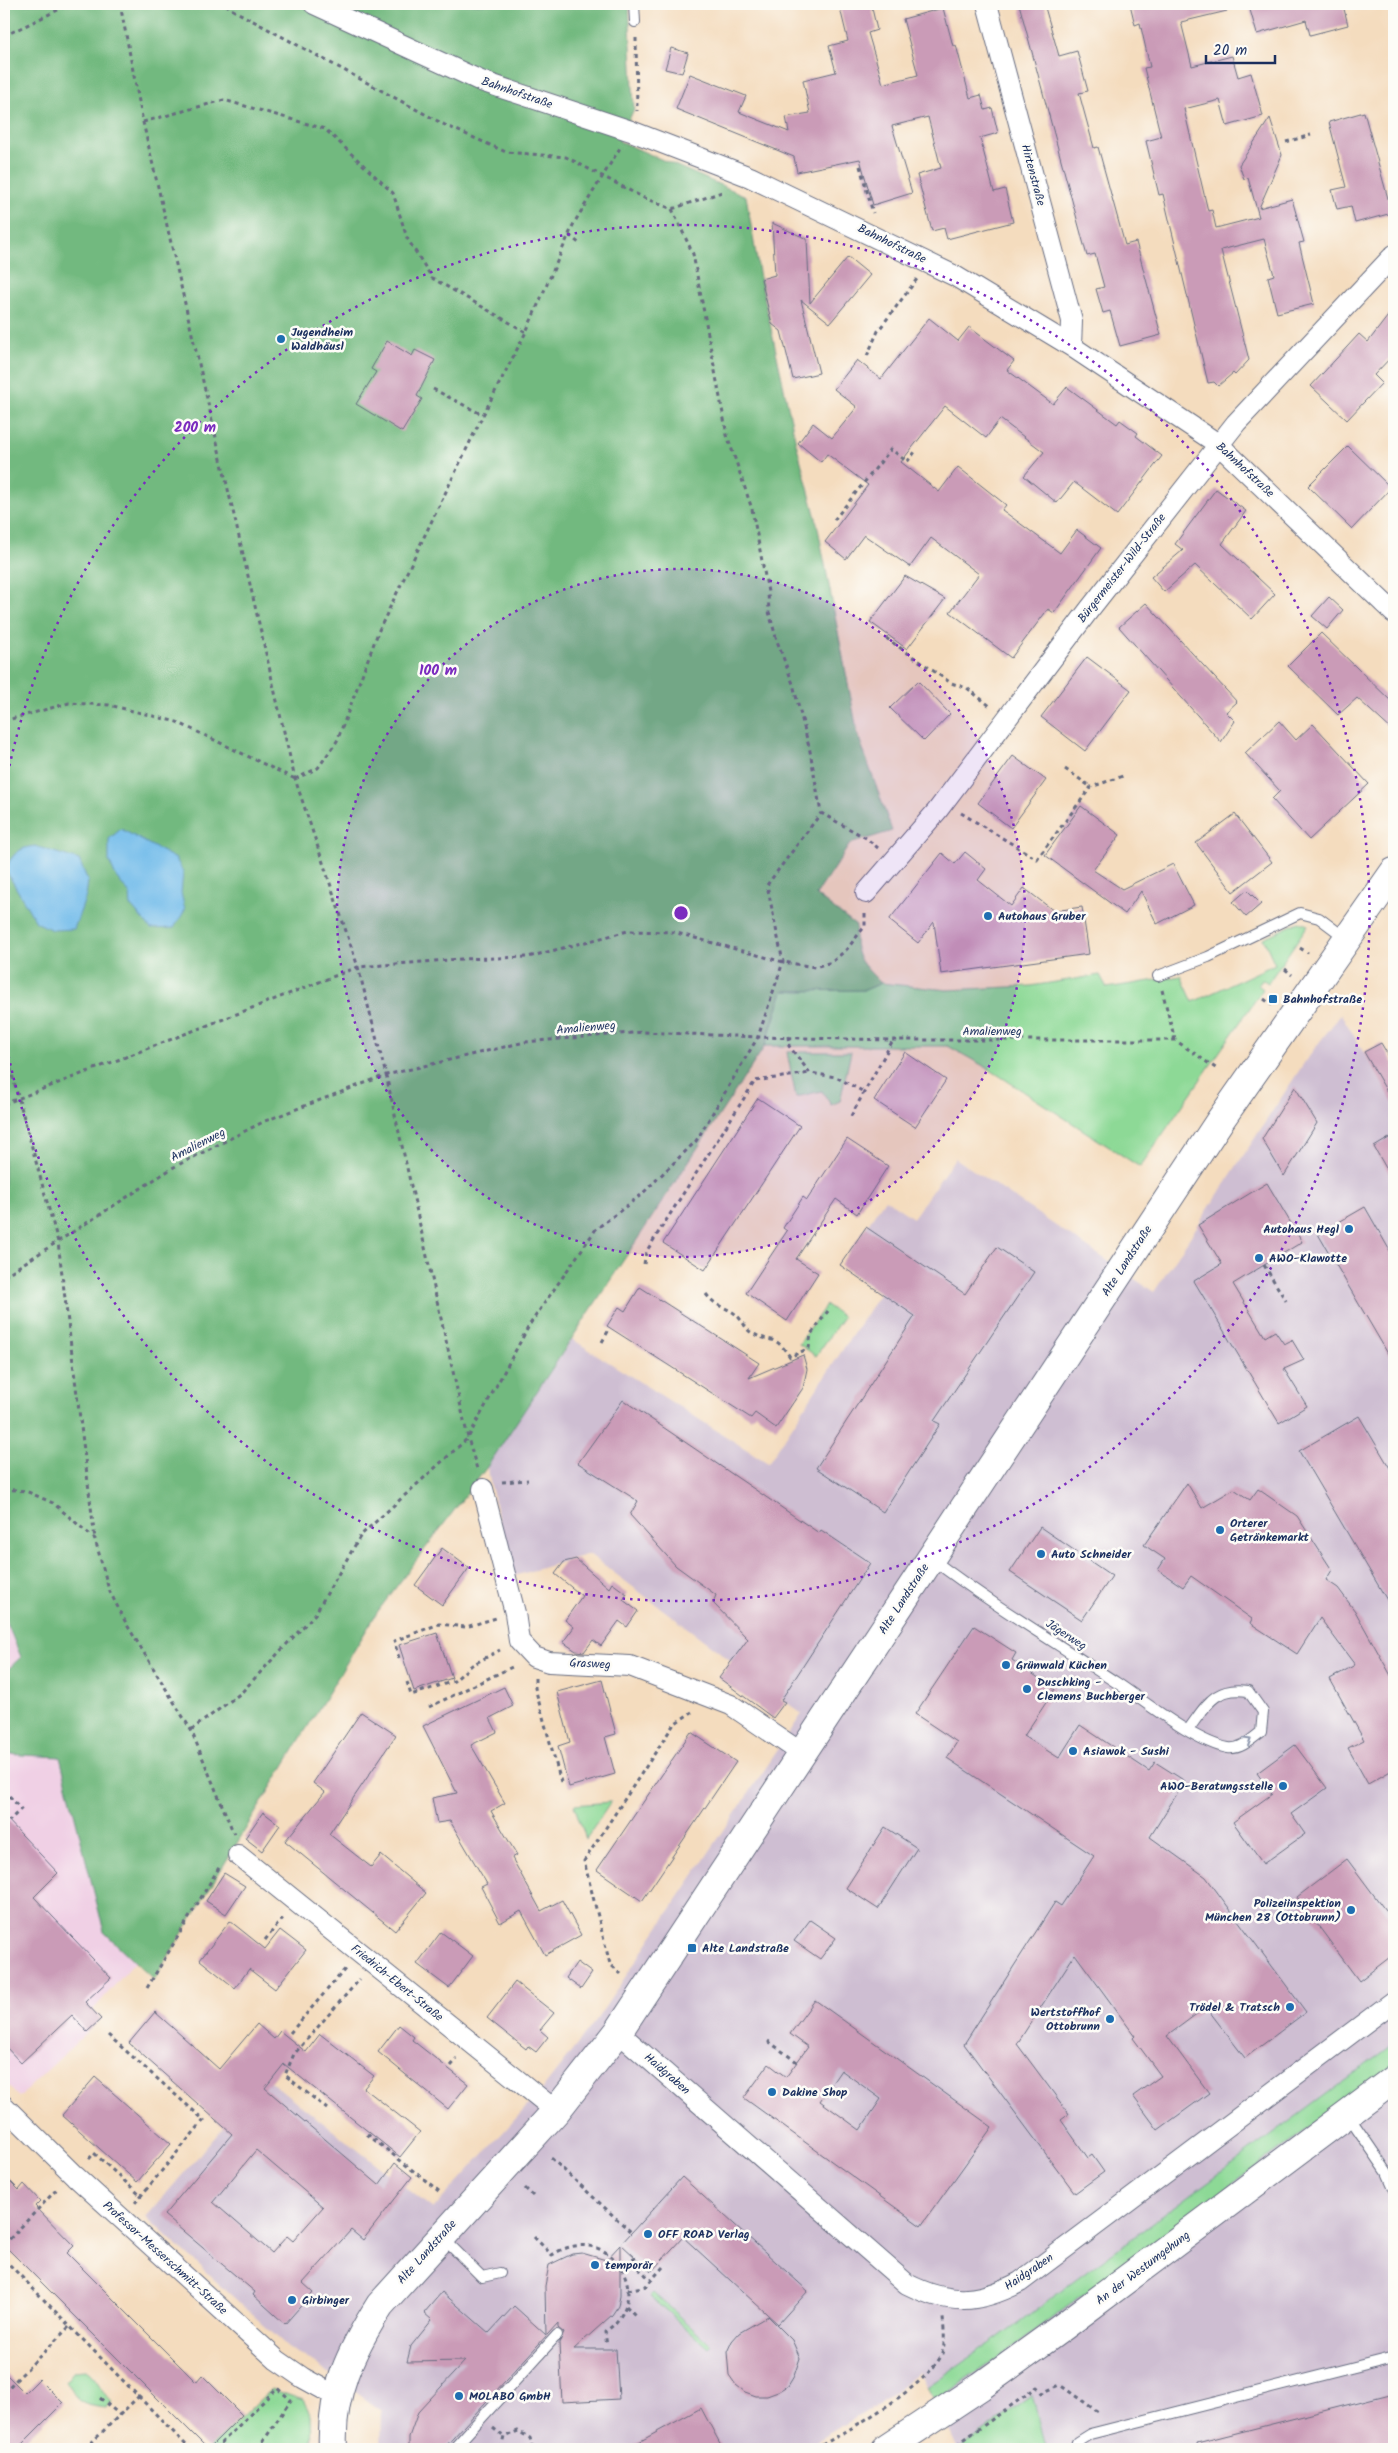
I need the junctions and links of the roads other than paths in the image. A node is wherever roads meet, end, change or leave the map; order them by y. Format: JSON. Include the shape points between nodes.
{"nodes":[{"id":1,"x":314,"y":4,"type":"edge"},
{"id":2,"x":634,"y":4,"type":"edge"},
{"id":3,"x":987,"y":4,"type":"edge"},
{"id":4,"x":635,"y":22,"type":"road end"},
{"id":5,"x":1394,"y":255,"type":"edge"},
{"id":6,"x":1071,"y":346,"type":"junction"},
{"id":7,"x":1218,"y":444,"type":"junction"},
{"id":8,"x":1394,"y":613,"type":"edge"},
{"id":9,"x":1394,"y":872,"type":"edge"},
{"id":10,"x":866,"y":893,"type":"road end"},
{"id":11,"x":1347,"y":940,"type":"junction"},
{"id":12,"x":1158,"y":976,"type":"road end"},
{"id":13,"x":491,"y":1485,"type":"road end"},
{"id":14,"x":931,"y":1558,"type":"junction"},
{"id":15,"x":1188,"y":1730,"type":"junction"},
{"id":16,"x":803,"y":1754,"type":"junction"},
{"id":17,"x":235,"y":1860,"type":"road end"},
{"id":18,"x":1394,"y":2001,"type":"edge"},
{"id":19,"x":618,"y":2032,"type":"junction"},
{"id":20,"x":1394,"y":2079,"type":"edge"},
{"id":21,"x":4,"y":2106,"type":"edge"},
{"id":22,"x":556,"y":2111,"type":"junction"},
{"id":23,"x":1347,"y":2114,"type":"junction"},
{"id":24,"x":1391,"y":2170,"type":"edge"},
{"id":25,"x":1394,"y":2188,"type":"edge"},
{"id":26,"x":441,"y":2236,"type":"junction"},
{"id":27,"x":500,"y":2273,"type":"dead end"},
{"id":28,"x":557,"y":2335,"type":"dead end"},
{"id":29,"x":1394,"y":2357,"type":"edge"},
{"id":30,"x":336,"y":2396,"type":"junction"},
{"id":31,"x":456,"y":2446,"type":"dead end"},
{"id":32,"x":333,"y":2449,"type":"edge"},
{"id":33,"x":886,"y":2449,"type":"edge"},
{"id":34,"x":1075,"y":2449,"type":"edge"}],
"edges":[{"from":1,"to":6,"type":"street","name":"Bahnhofstraße","via":[[481,81],[631,131],[750,177],[956,276]]},
{"from":2,"to":4,"type":"lane"},
{"from":3,"to":6,"type":"street","name":"Hirtenstraße","via":[[1072,321]]},
{"from":5,"to":7,"type":"street","name":"Bürgermeister-Wild-Straße"},
{"from":6,"to":7,"type":"street","name":"Bahnhofstraße"},
{"from":7,"to":8,"type":"street","name":"Bahnhofstraße"},
{"from":7,"to":10,"type":"street","name":"Bürgermeister-Wild-Straße","via":[[944,802]]},
{"from":9,"to":11,"type":"main road","name":"Alte Landstraße"},
{"from":11,"to":12,"type":"lane","via":[[1319,918],[1300,913],[1208,957]]},
{"from":11,"to":14,"type":"main road","name":"Alte Landstraße","via":[[1244,1085]]},
{"from":13,"to":16,"type":"street","name":"Grasweg","via":[[519,1641],[534,1657],[548,1662],[630,1666],[731,1706]]},
{"from":14,"to":15,"type":"lane","name":"Jägerweg"},
{"from":14,"to":16,"type":"main road","name":"Alte Landstraße"},
{"from":15,"to":15,"type":"lane","name":"Jägerweg","one_way":true,"via":[[1211,1744],[1231,1748],[1245,1744],[1262,1732],[1263,1712],[1248,1692],[1233,1689],[1211,1699]]},
{"from":16,"to":19,"type":"main road","name":"Alte Landstraße"},
{"from":17,"to":22,"type":"street","name":"Friedrich-Ebert-Straße","via":[[296,1902]]},
{"from":18,"to":19,"type":"street","name":"Haidgraben","via":[[1020,2282],[988,2296],[967,2300],[942,2298],[907,2284]]},
{"from":19,"to":22,"type":"main road","name":"Alte Landstraße"},
{"from":20,"to":23,"type":"main road","name":"An der Westumgehung"},
{"from":21,"to":30,"type":"street","name":"Professor-Messerschmitt-Straße","via":[[75,2176],[277,2360]]},
{"from":22,"to":26,"type":"main road","name":"Alte Landstraße"},
{"from":23,"to":24,"type":"lane"},
{"from":23,"to":33,"type":"main road","name":"An der Westumgehung","via":[[1064,2326]]},
{"from":24,"to":25,"type":"lane"},
{"from":26,"to":27,"type":"lane","via":[[482,2277]]},
{"from":26,"to":30,"type":"main road","name":"Alte Landstraße","via":[[380,2305],[357,2341]]},
{"from":28,"to":31,"type":"lane"},
{"from":29,"to":34,"type":"lane","via":[[1090,2434],[1077,2442]]},
{"from":30,"to":32,"type":"main road","name":"Alte Landstraße"}]}
